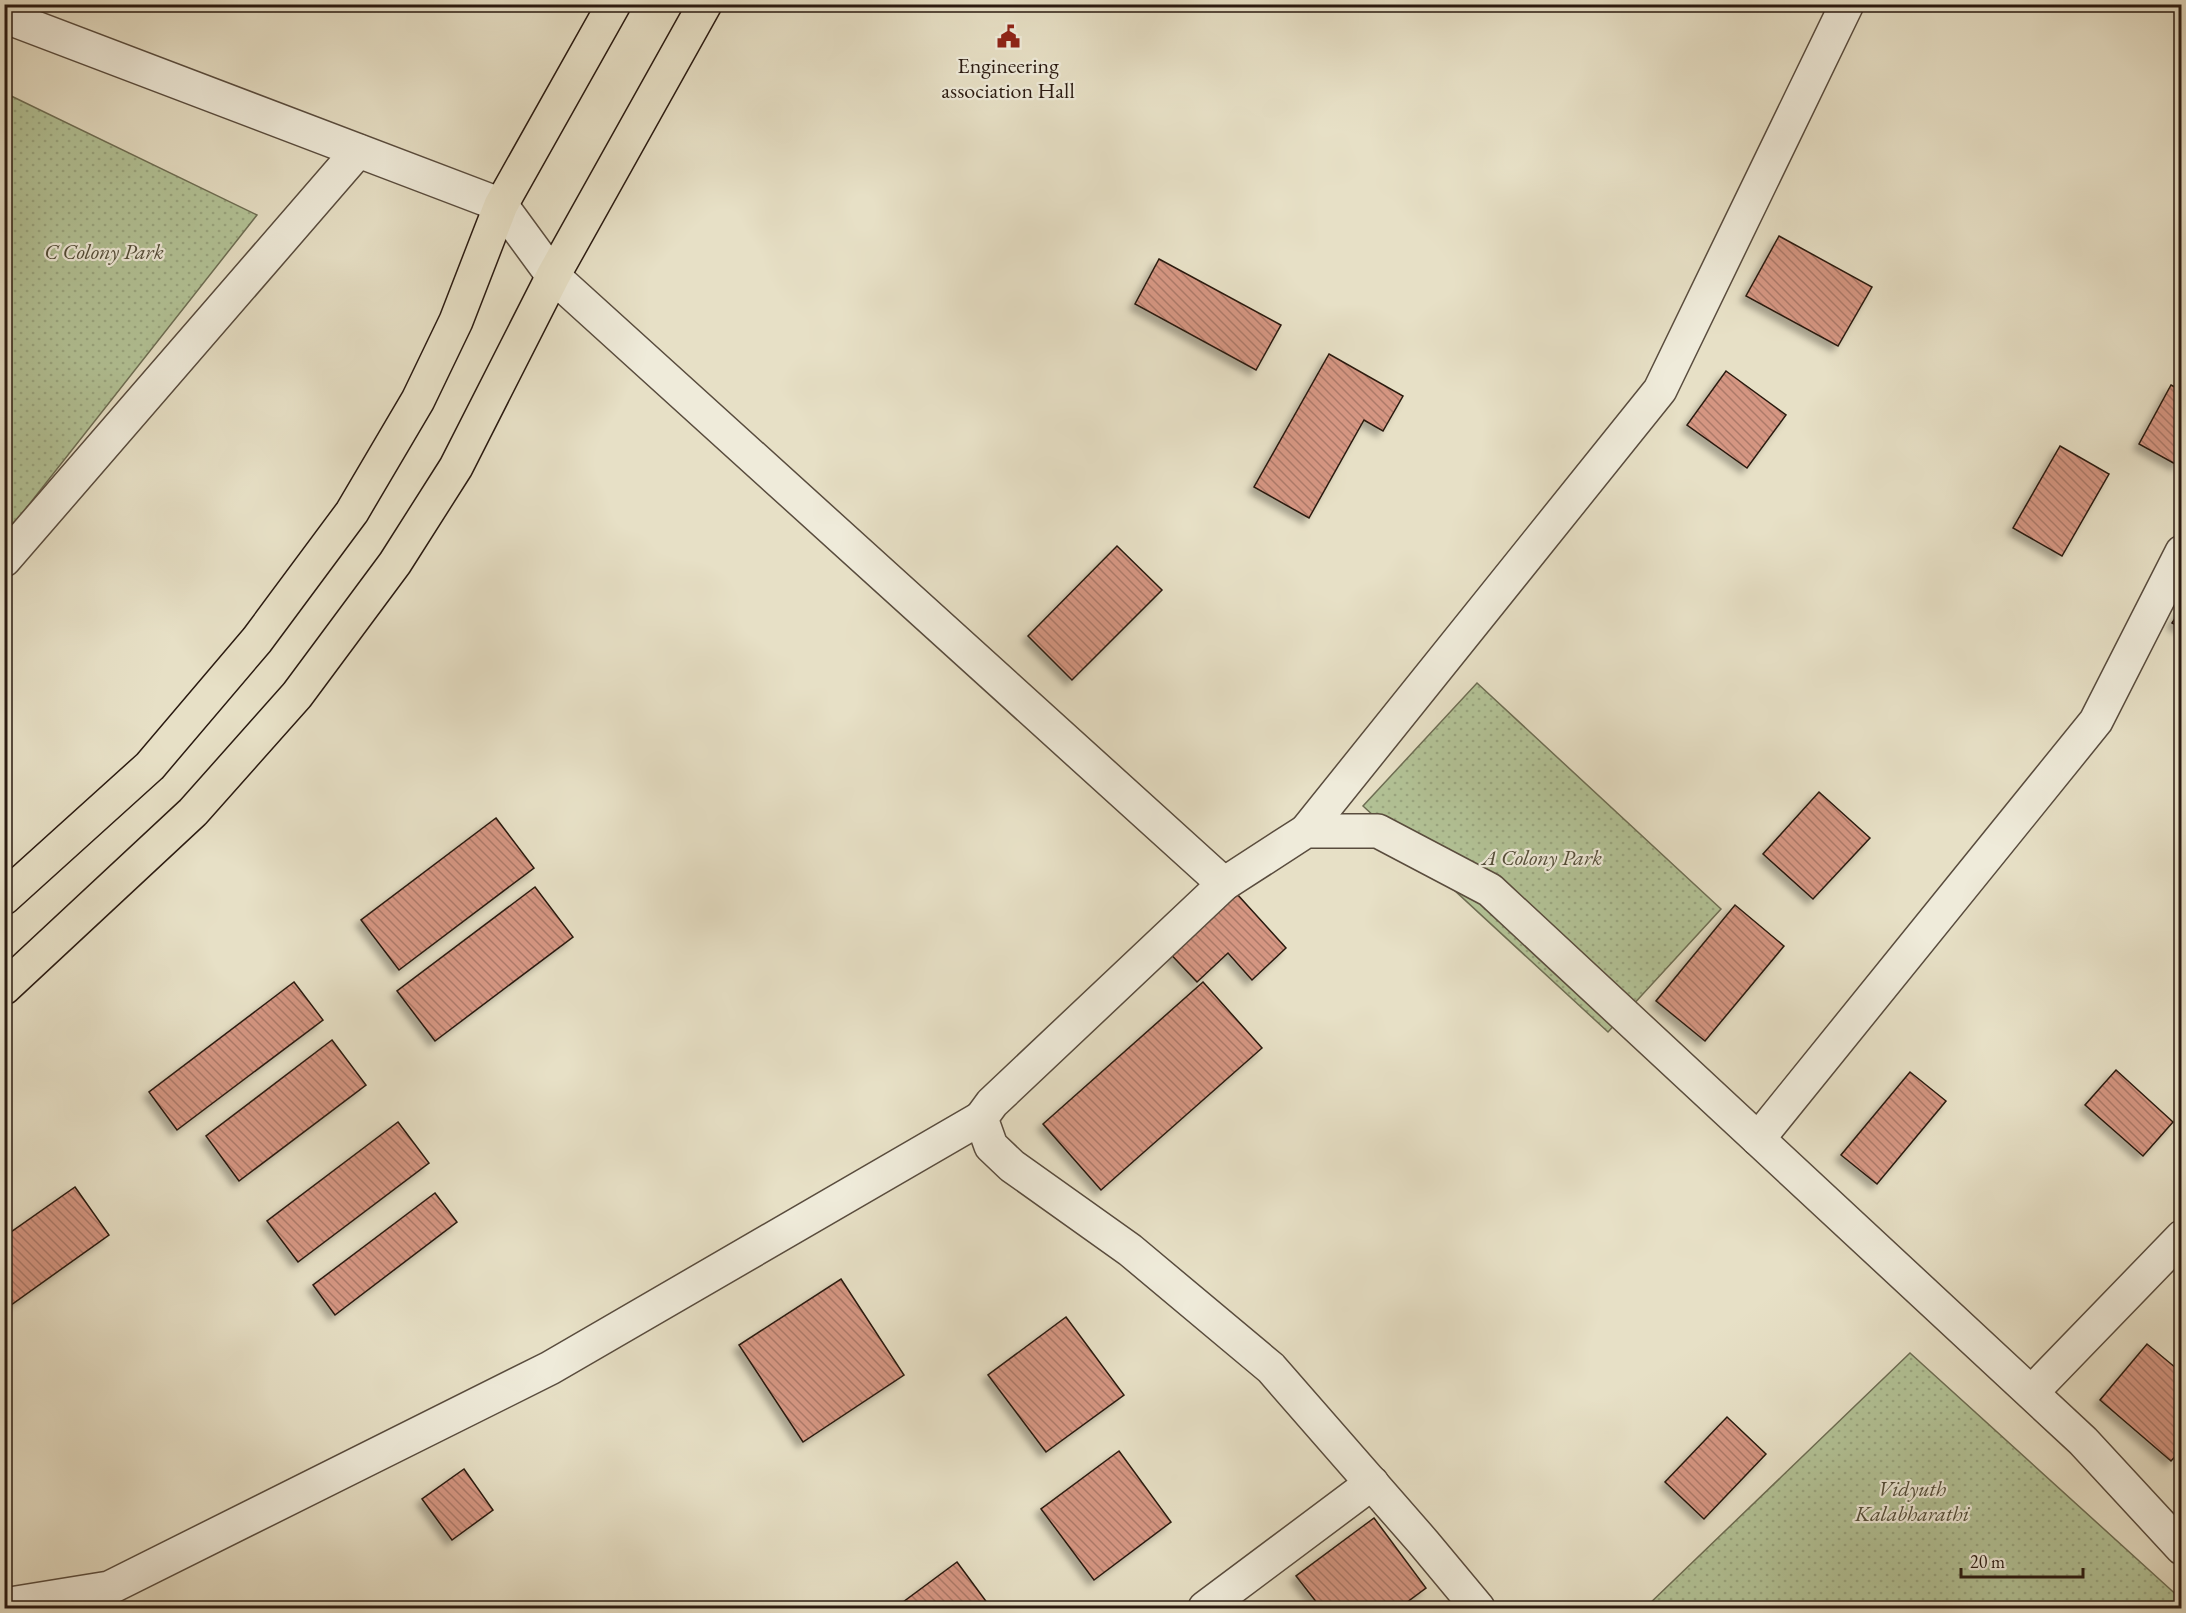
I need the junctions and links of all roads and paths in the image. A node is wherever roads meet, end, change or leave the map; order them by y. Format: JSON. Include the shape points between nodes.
{"nodes":[{"id":1,"x":614,"y":4,"type":"edge"},
{"id":2,"x":705,"y":4,"type":"edge"},
{"id":3,"x":1847,"y":4,"type":"edge"},
{"id":4,"x":4,"y":16,"type":"edge"},
{"id":5,"x":358,"y":151,"type":"junction"},
{"id":6,"x":501,"y":206,"type":"junction"},
{"id":7,"x":553,"y":276,"type":"junction"},
{"id":8,"x":2181,"y":552,"type":"edge"},
{"id":9,"x":4,"y":560,"type":"edge"},
{"id":10,"x":1306,"y":831,"type":"junction"},
{"id":11,"x":1224,"y":884,"type":"junction"},
{"id":12,"x":4,"y":898,"type":"edge"},
{"id":13,"x":4,"y":988,"type":"edge"},
{"id":14,"x":981,"y":1118,"type":"junction"},
{"id":15,"x":1758,"y":1139,"type":"junction"},
{"id":16,"x":2181,"y":1237,"type":"edge"},
{"id":17,"x":2032,"y":1392,"type":"junction"},
{"id":18,"x":1372,"y":1483,"type":"junction"},
{"id":19,"x":2181,"y":1548,"type":"edge"},
{"id":20,"x":112,"y":1598,"type":"edge"},
{"id":21,"x":4,"y":1605,"type":"edge"},
{"id":22,"x":1205,"y":1608,"type":"edge"},
{"id":23,"x":1478,"y":1608,"type":"edge"}],
"edges":[{"from":1,"to":6,"type":"highway"},
{"from":2,"to":7,"type":"highway"},
{"from":3,"to":10,"type":"street","via":[[1660,390]]},
{"from":4,"to":5,"type":"street"},
{"from":5,"to":6,"type":"street"},
{"from":5,"to":9,"type":"street"},
{"from":6,"to":7,"type":"street"},
{"from":6,"to":12,"type":"highway","via":[[456,321],[418,400],[352,512],[257,640],[150,766]]},
{"from":7,"to":11,"type":"street"},
{"from":7,"to":13,"type":"highway","via":[[456,467],[395,563],[297,695],[193,812]]},
{"from":8,"to":15,"type":"street","via":[[2096,721]]},
{"from":10,"to":11,"type":"street"},
{"from":10,"to":15,"type":"street","via":[[1378,831],[1490,890]]},
{"from":11,"to":14,"type":"street","via":[[992,1103]]},
{"from":14,"to":18,"type":"street","via":[[991,1146],[1012,1166],[1130,1250],[1271,1368]]},
{"from":14,"to":20,"type":"street","via":[[550,1368]]},
{"from":15,"to":17,"type":"street"},
{"from":16,"to":17,"type":"street"},
{"from":17,"to":19,"type":"street","via":[[2083,1441]]},
{"from":18,"to":22,"type":"street"},
{"from":18,"to":23,"type":"street"},
{"from":20,"to":21,"type":"street"}]}
